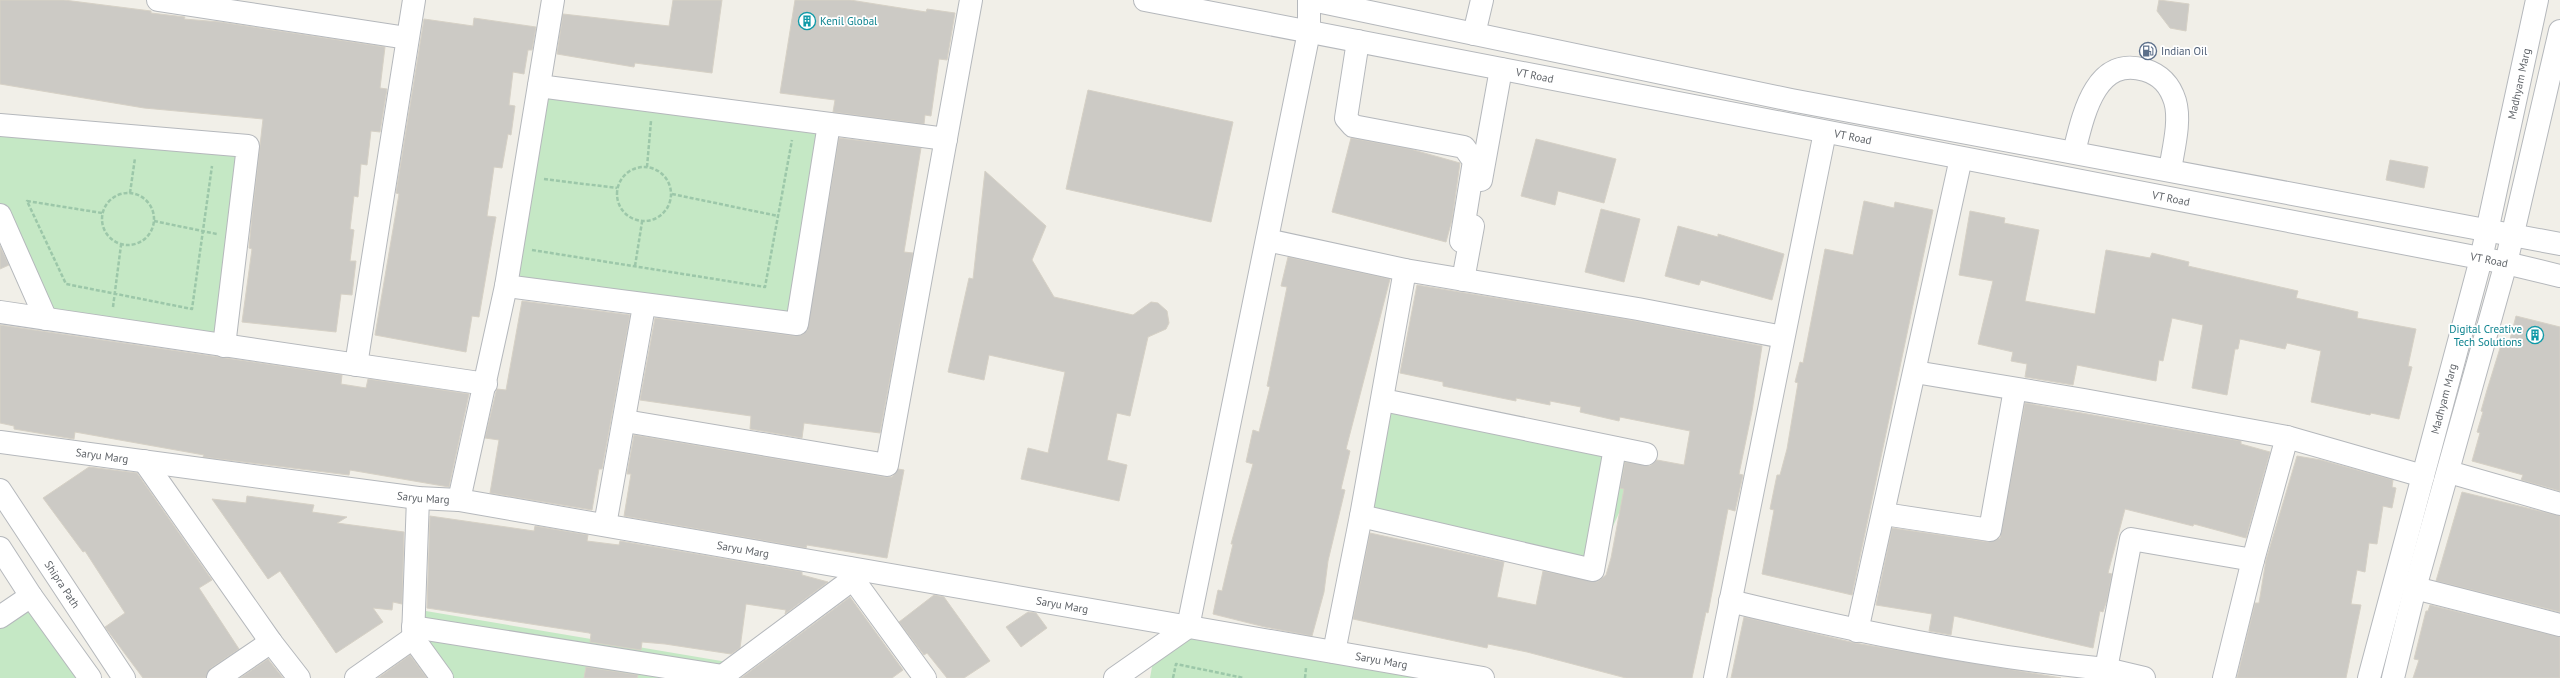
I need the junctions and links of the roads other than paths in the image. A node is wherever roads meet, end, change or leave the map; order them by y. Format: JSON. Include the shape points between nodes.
{"nodes":[{"id":1,"x":158,"y":0,"type":"edge"},
{"id":2,"x":414,"y":0,"type":"edge"},
{"id":3,"x":553,"y":0,"type":"edge"},
{"id":4,"x":970,"y":0,"type":"edge"},
{"id":5,"x":1145,"y":0,"type":"edge"},
{"id":6,"x":1310,"y":0,"type":"edge"},
{"id":7,"x":1482,"y":0,"type":"edge"},
{"id":8,"x":2537,"y":0,"type":"edge"},
{"id":9,"x":1309,"y":32,"type":"junction"},
{"id":10,"x":2560,"y":32,"type":"edge"},
{"id":11,"x":1474,"y":34,"type":"junction"},
{"id":12,"x":407,"y":38,"type":"junction"},
{"id":13,"x":1358,"y":41,"type":"junction"},
{"id":14,"x":1501,"y":69,"type":"junction"},
{"id":15,"x":539,"y":86,"type":"junction"},
{"id":16,"x":829,"y":124,"type":"junction"},
{"id":17,"x":0,"y":125,"type":"edge"},
{"id":18,"x":1825,"y":132,"type":"junction"},
{"id":19,"x":946,"y":139,"type":"junction"},
{"id":20,"x":2074,"y":152,"type":"junction"},
{"id":21,"x":1962,"y":158,"type":"junction"},
{"id":22,"x":2117,"y":160,"type":"junction"},
{"id":23,"x":2170,"y":170,"type":"junction"},
{"id":24,"x":2111,"y":187,"type":"junction"},
{"id":25,"x":0,"y":215,"type":"edge"},
{"id":26,"x":2487,"y":230,"type":"junction"},
{"id":27,"x":2513,"y":235,"type":"junction"},
{"id":28,"x":1267,"y":240,"type":"junction"},
{"id":29,"x":1461,"y":242,"type":"dead end"},
{"id":30,"x":2560,"y":244,"type":"edge"},
{"id":31,"x":2481,"y":259,"type":"junction"},
{"id":32,"x":2506,"y":263,"type":"junction"},
{"id":33,"x":1404,"y":270,"type":"junction"},
{"id":34,"x":2560,"y":276,"type":"edge"},
{"id":35,"x":1463,"y":280,"type":"junction"},
{"id":36,"x":506,"y":286,"type":"junction"},
{"id":37,"x":644,"y":306,"type":"junction"},
{"id":38,"x":0,"y":312,"type":"edge"},
{"id":39,"x":46,"y":319,"type":"junction"},
{"id":40,"x":1783,"y":337,"type":"junction"},
{"id":41,"x":224,"y":346,"type":"junction"},
{"id":42,"x":356,"y":365,"type":"junction"},
{"id":43,"x":1915,"y":372,"type":"junction"},
{"id":44,"x":486,"y":384,"type":"junction"},
{"id":45,"x":2015,"y":389,"type":"junction"},
{"id":46,"x":1383,"y":400,"type":"junction"},
{"id":47,"x":625,"y":421,"type":"junction"},
{"id":48,"x":2287,"y":437,"type":"junction"},
{"id":49,"x":0,"y":442,"type":"edge"},
{"id":50,"x":1615,"y":448,"type":"junction"},
{"id":51,"x":1646,"y":454,"type":"dead end"},
{"id":52,"x":144,"y":461,"type":"junction"},
{"id":53,"x":2449,"y":472,"type":"junction"},
{"id":54,"x":2423,"y":476,"type":"junction"},
{"id":55,"x":0,"y":490,"type":"edge"},
{"id":56,"x":418,"y":498,"type":"junction"},
{"id":57,"x":459,"y":500,"type":"junction"},
{"id":58,"x":2560,"y":504,"type":"edge"},
{"id":59,"x":1884,"y":514,"type":"junction"},
{"id":60,"x":1361,"y":516,"type":"junction"},
{"id":61,"x":605,"y":525,"type":"junction"},
{"id":62,"x":0,"y":548,"type":"edge"},
{"id":63,"x":2253,"y":560,"type":"junction"},
{"id":64,"x":851,"y":573,"type":"junction"},
{"id":65,"x":2415,"y":588,"type":"junction"},
{"id":66,"x":31,"y":596,"type":"junction"},
{"id":67,"x":1730,"y":601,"type":"junction"},
{"id":68,"x":0,"y":617,"type":"edge"},
{"id":69,"x":2560,"y":625,"type":"edge"},
{"id":70,"x":1188,"y":627,"type":"junction"},
{"id":71,"x":1857,"y":631,"type":"junction"},
{"id":72,"x":413,"y":633,"type":"junction"},
{"id":73,"x":271,"y":642,"type":"junction"},
{"id":74,"x":1334,"y":652,"type":"junction"},
{"id":75,"x":2106,"y":669,"type":"junction"},
{"id":76,"x":918,"y":676,"type":"edge"},
{"id":77,"x":722,"y":677,"type":"edge"},
{"id":78,"x":90,"y":678,"type":"edge"},
{"id":79,"x":124,"y":678,"type":"edge"},
{"id":80,"x":218,"y":678,"type":"edge"},
{"id":81,"x":299,"y":678,"type":"edge"},
{"id":82,"x":356,"y":678,"type":"edge"},
{"id":83,"x":442,"y":678,"type":"edge"},
{"id":84,"x":1115,"y":678,"type":"edge"},
{"id":85,"x":1482,"y":678,"type":"edge"},
{"id":86,"x":1715,"y":678,"type":"edge"},
{"id":87,"x":2144,"y":678,"type":"edge"},
{"id":88,"x":2224,"y":678,"type":"edge"},
{"id":89,"x":2369,"y":678,"type":"edge"},
{"id":90,"x":2393,"y":678,"type":"edge"}],
"edges":[{"from":1,"to":12,"type":"street"},
{"from":2,"to":12,"type":"street"},
{"from":3,"to":15,"type":"street"},
{"from":4,"to":19,"type":"street"},
{"from":5,"to":9,"type":"street","name":"VT Road"},
{"from":6,"to":9,"type":"street"},
{"from":6,"to":11,"type":"street"},
{"from":7,"to":11,"type":"street"},
{"from":8,"to":26,"type":"street","name":"Madhyam Marg"},
{"from":9,"to":13,"type":"street","name":"VT Road"},
{"from":9,"to":28,"type":"street"},
{"from":10,"to":27,"type":"street"},
{"from":11,"to":20,"type":"street","via":[[1791,100]]},
{"from":12,"to":42,"type":"street"},
{"from":13,"to":14,"type":"street","name":"VT Road"},
{"from":13,"to":29,"type":"street","via":[[1346,118],[1352,126],[1464,147],[1474,161]]},
{"from":14,"to":18,"type":"street","name":"VT Road"},
{"from":14,"to":35,"type":"street"},
{"from":15,"to":16,"type":"street"},
{"from":15,"to":36,"type":"street"},
{"from":16,"to":19,"type":"street"},
{"from":16,"to":37,"type":"street","via":[[797,324]]},
{"from":17,"to":41,"type":"street","via":[[248,146]]},
{"from":18,"to":21,"type":"street","name":"VT Road"},
{"from":18,"to":40,"type":"street"},
{"from":19,"to":47,"type":"street","via":[[887,465]]},
{"from":20,"to":22,"type":"street"},
{"from":20,"to":23,"type":"street","via":[[2084,114],[2095,90],[2116,70],[2124,67],[2139,68],[2163,78],[2175,102],[2176,125]]},
{"from":21,"to":24,"type":"street","name":"VT Road"},
{"from":21,"to":43,"type":"street"},
{"from":22,"to":23,"type":"street"},
{"from":22,"to":24,"type":"street"},
{"from":23,"to":26,"type":"street"},
{"from":24,"to":31,"type":"street","name":"VT Road"},
{"from":25,"to":39,"type":"street"},
{"from":26,"to":27,"type":"street"},
{"from":26,"to":31,"type":"street","name":"Madhyam Marg"},
{"from":27,"to":30,"type":"street"},
{"from":27,"to":32,"type":"street"},
{"from":28,"to":33,"type":"street"},
{"from":28,"to":70,"type":"street"},
{"from":31,"to":32,"type":"street","name":"VT Road"},
{"from":31,"to":54,"type":"street","name":"Madhyam Marg"},
{"from":32,"to":34,"type":"street","name":"VT Road"},
{"from":32,"to":53,"type":"street"},
{"from":33,"to":35,"type":"street"},
{"from":33,"to":46,"type":"street"},
{"from":35,"to":40,"type":"street","via":[[1638,309]]},
{"from":36,"to":37,"type":"street"},
{"from":36,"to":44,"type":"street"},
{"from":37,"to":47,"type":"street"},
{"from":38,"to":39,"type":"street"},
{"from":39,"to":41,"type":"street"},
{"from":40,"to":67,"type":"street"},
{"from":41,"to":42,"type":"street"},
{"from":42,"to":44,"type":"street"},
{"from":43,"to":45,"type":"street"},
{"from":43,"to":59,"type":"street"},
{"from":44,"to":57,"type":"street"},
{"from":45,"to":48,"type":"street"},
{"from":45,"to":59,"type":"street","via":[[1990,530]]},
{"from":46,"to":50,"type":"street"},
{"from":46,"to":60,"type":"street"},
{"from":47,"to":61,"type":"street"},
{"from":48,"to":54,"type":"street"},
{"from":48,"to":63,"type":"street"},
{"from":49,"to":52,"type":"street","name":"Saryu Marg"},
{"from":50,"to":51,"type":"street"},
{"from":50,"to":60,"type":"street","via":[[1593,570]]},
{"from":52,"to":56,"type":"street","name":"Saryu Marg"},
{"from":52,"to":73,"type":"street"},
{"from":53,"to":58,"type":"street"},
{"from":53,"to":65,"type":"street"},
{"from":54,"to":89,"type":"street","name":"Madhyam Marg"},
{"from":55,"to":79,"type":"street","name":"Shipra Path"},
{"from":56,"to":57,"type":"street","name":"Saryu Marg"},
{"from":56,"to":72,"type":"street"},
{"from":57,"to":61,"type":"street","name":"Saryu Marg"},
{"from":59,"to":71,"type":"street"},
{"from":60,"to":74,"type":"street"},
{"from":61,"to":64,"type":"street","name":"Saryu Marg"},
{"from":62,"to":66,"type":"street"},
{"from":63,"to":75,"type":"street","via":[[2131,539]]},
{"from":63,"to":88,"type":"street"},
{"from":64,"to":70,"type":"street","name":"Saryu Marg"},
{"from":64,"to":76,"type":"street"},
{"from":64,"to":77,"type":"street"},
{"from":65,"to":69,"type":"street"},
{"from":65,"to":90,"type":"street"},
{"from":66,"to":68,"type":"street"},
{"from":66,"to":78,"type":"street"},
{"from":67,"to":71,"type":"street"},
{"from":67,"to":86,"type":"street"},
{"from":70,"to":74,"type":"street","name":"Saryu Marg"},
{"from":70,"to":84,"type":"street"},
{"from":71,"to":75,"type":"street","via":[[2067,666]]},
{"from":72,"to":77,"type":"street"},
{"from":72,"to":82,"type":"street"},
{"from":72,"to":83,"type":"street"},
{"from":73,"to":80,"type":"street"},
{"from":73,"to":81,"type":"street"},
{"from":74,"to":85,"type":"street","name":"Saryu Marg"},
{"from":75,"to":87,"type":"street"}]}
